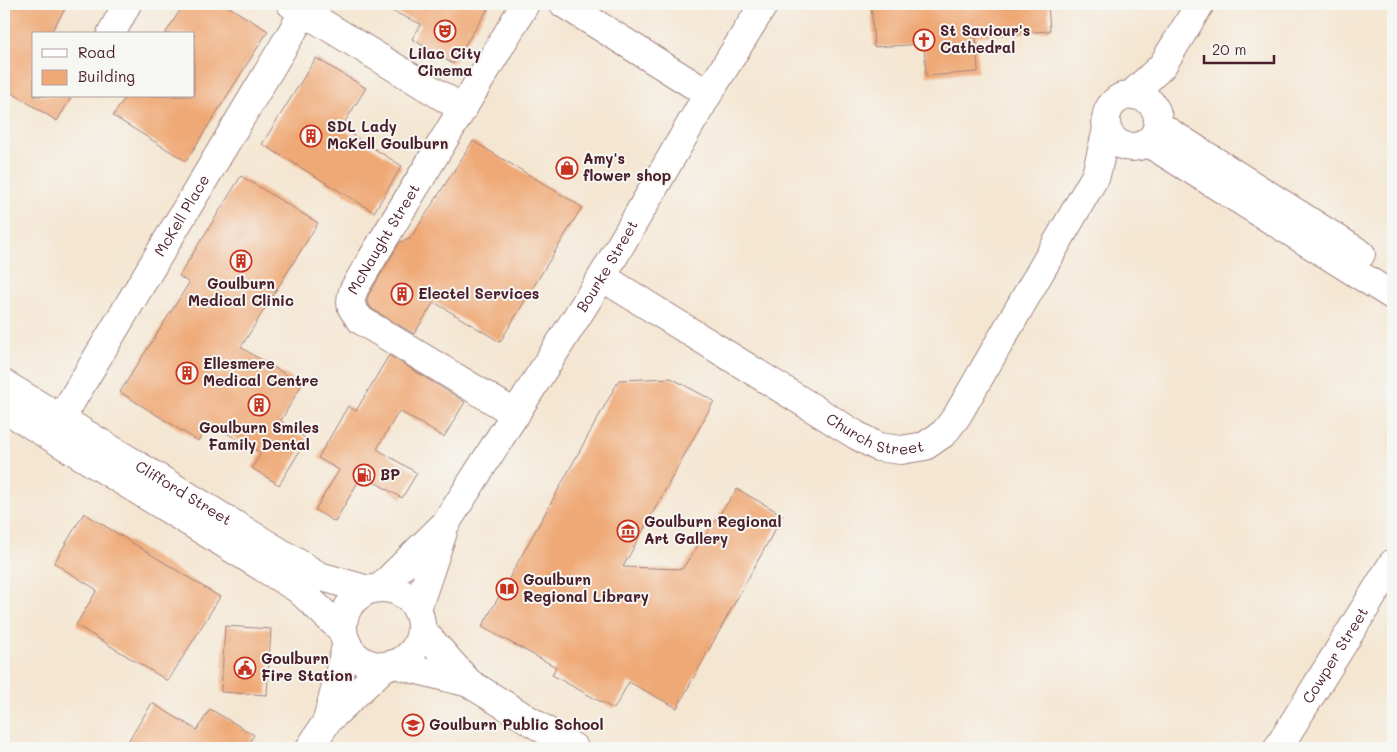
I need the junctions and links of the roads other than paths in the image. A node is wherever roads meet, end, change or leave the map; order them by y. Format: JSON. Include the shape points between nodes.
{"nodes":[{"id":1,"x":127,"y":4,"type":"edge"},
{"id":2,"x":525,"y":4,"type":"edge"},
{"id":3,"x":564,"y":4,"type":"edge"},
{"id":4,"x":764,"y":4,"type":"edge"},
{"id":5,"x":1200,"y":4,"type":"edge"},
{"id":6,"x":298,"y":8,"type":"edge"},
{"id":7,"x":112,"y":32,"type":"edge"},
{"id":8,"x":708,"y":94,"type":"junction"},
{"id":9,"x":463,"y":109,"type":"junction"},
{"id":10,"x":1143,"y":122,"type":"junction"},
{"id":11,"x":1107,"y":129,"type":"junction"},
{"id":12,"x":1096,"y":175,"type":"junction"},
{"id":13,"x":1348,"y":257,"type":"junction"},
{"id":14,"x":1393,"y":274,"type":"edge"},
{"id":15,"x":602,"y":277,"type":"junction"},
{"id":16,"x":1393,"y":296,"type":"edge"},
{"id":17,"x":4,"y":384,"type":"edge"},
{"id":18,"x":4,"y":408,"type":"edge"},
{"id":19,"x":516,"y":414,"type":"junction"},
{"id":20,"x":51,"y":422,"type":"junction"},
{"id":21,"x":95,"y":452,"type":"junction"},
{"id":22,"x":446,"y":523,"type":"junction"},
{"id":23,"x":1393,"y":563,"type":"edge"},
{"id":24,"x":374,"y":589,"type":"junction"},
{"id":25,"x":419,"y":619,"type":"junction"},
{"id":26,"x":345,"y":637,"type":"junction"},
{"id":27,"x":389,"y":665,"type":"junction"},
{"id":28,"x":469,"y":683,"type":"junction"},
{"id":29,"x":327,"y":721,"type":"junction"},
{"id":30,"x":310,"y":748,"type":"edge"},
{"id":31,"x":574,"y":748,"type":"edge"},
{"id":32,"x":1278,"y":748,"type":"edge"}],
"edges":[{"from":1,"to":7,"type":"street"},
{"from":2,"to":9,"type":"street","name":"McNaught Street"},
{"from":3,"to":8,"type":"street"},
{"from":4,"to":8,"type":"street","name":"Bourke Street"},
{"from":5,"to":10,"type":"street","name":"Church Street","via":[[1162,66]]},
{"from":6,"to":9,"type":"street"},
{"from":6,"to":20,"type":"street","name":"McKell Place"},
{"from":8,"to":15,"type":"street","name":"Bourke Street"},
{"from":9,"to":19,"type":"street","name":"McNaught Street","via":[[421,175],[350,300],[352,310],[362,321]]},
{"from":10,"to":11,"type":"street","via":[[1121,144]]},
{"from":10,"to":11,"type":"street","name":"Church Street","via":[[1119,98],[1106,117]]},
{"from":10,"to":12,"type":"street","name":"Church Street"},
{"from":10,"to":13,"type":"street","via":[[1231,183]]},
{"from":11,"to":12,"type":"street","name":"Church Street"},
{"from":12,"to":15,"type":"street","name":"Church Street","via":[[957,416],[944,433],[925,446],[901,450],[878,447]]},
{"from":13,"to":14,"type":"street"},
{"from":13,"to":16,"type":"street"},
{"from":15,"to":19,"type":"street","name":"Bourke Street"},
{"from":17,"to":20,"type":"street","name":"Clifford Street"},
{"from":18,"to":20,"type":"street","name":"Clifford Street"},
{"from":19,"to":22,"type":"street","name":"Bourke Street"},
{"from":20,"to":21,"type":"street","name":"Clifford Street"},
{"from":21,"to":24,"type":"street","name":"Clifford Street","via":[[319,576]]},
{"from":21,"to":26,"type":"street","name":"Clifford Street","via":[[298,589]]},
{"from":22,"to":24,"type":"street","name":"Bourke Street"},
{"from":22,"to":25,"type":"street","name":"Bourke Street"},
{"from":23,"to":32,"type":"street","name":"Cowper Street"},
{"from":24,"to":25,"type":"street","via":[[402,593],[411,600]]},
{"from":24,"to":26,"type":"street","via":[[349,606],[344,618]]},
{"from":25,"to":27,"type":"street","via":[[420,636],[415,648],[406,658]]},
{"from":25,"to":28,"type":"street"},
{"from":26,"to":27,"type":"street","via":[[353,653],[362,661]]},
{"from":26,"to":29,"type":"street"},
{"from":27,"to":28,"type":"street"},
{"from":27,"to":29,"type":"street"},
{"from":28,"to":31,"type":"street"},
{"from":29,"to":30,"type":"street"}]}
